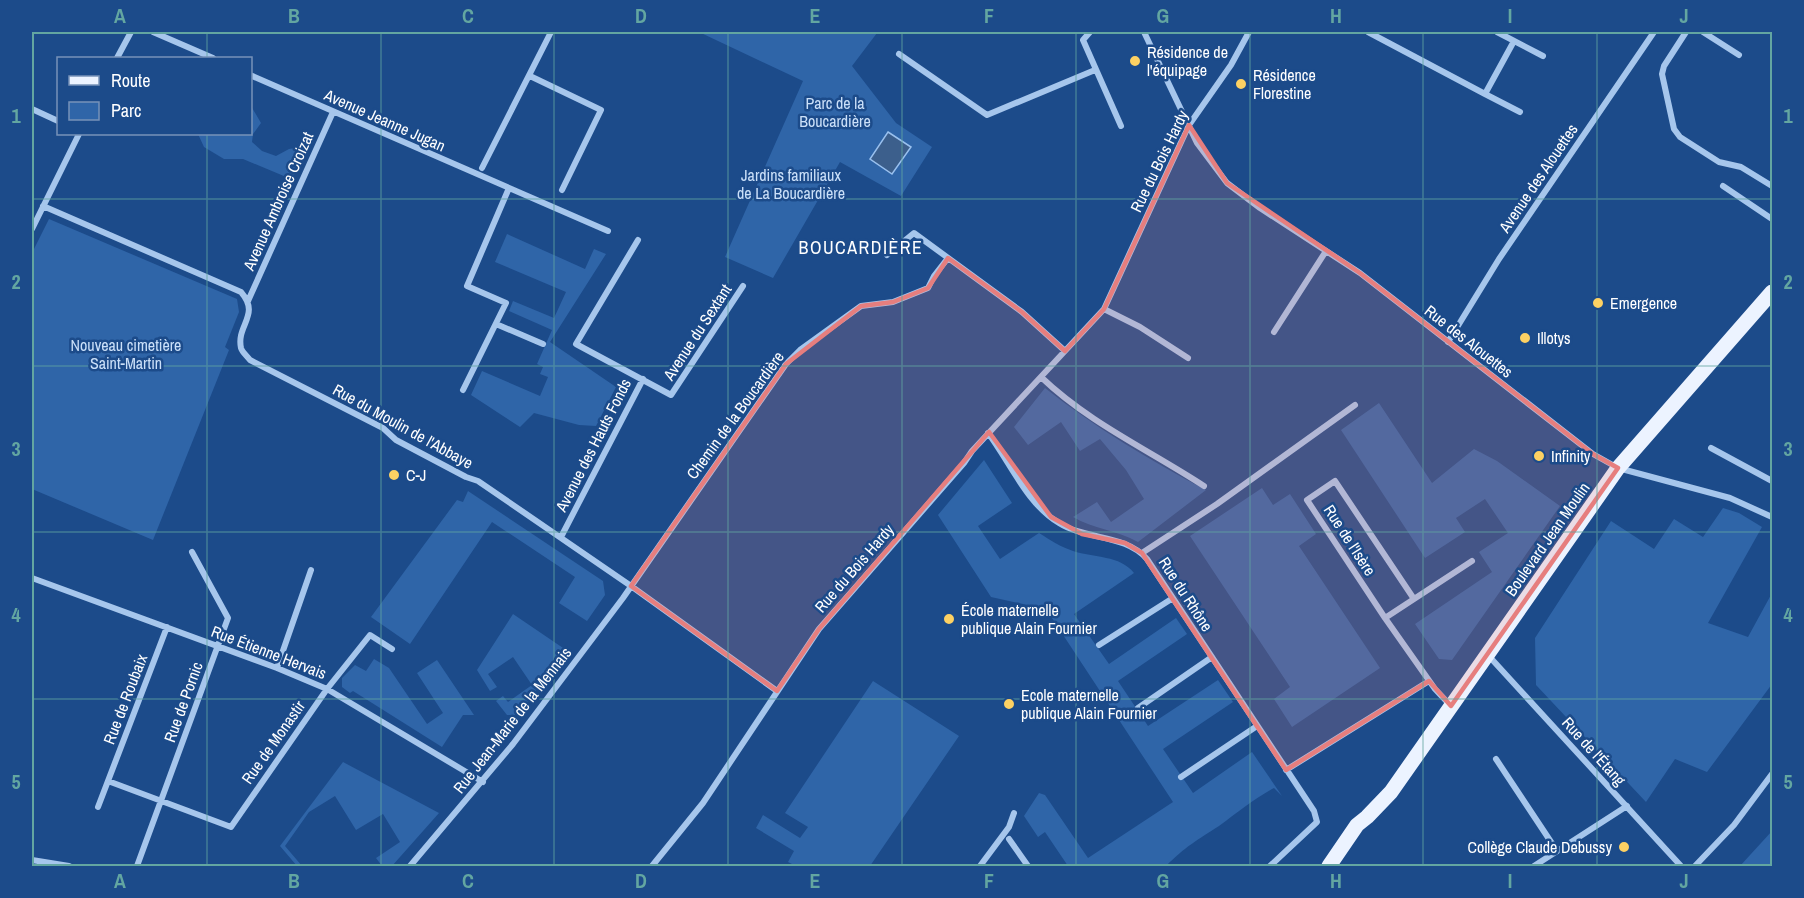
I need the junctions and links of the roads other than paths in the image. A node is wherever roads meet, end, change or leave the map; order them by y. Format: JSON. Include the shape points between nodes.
{"nodes":[{"id":1,"x":131,"y":32,"type":"edge"},
{"id":2,"x":153,"y":32,"type":"edge"},
{"id":3,"x":551,"y":32,"type":"edge"},
{"id":4,"x":1090,"y":32,"type":"edge"},
{"id":5,"x":1144,"y":32,"type":"edge"},
{"id":6,"x":1249,"y":32,"type":"edge"},
{"id":7,"x":1368,"y":32,"type":"edge"},
{"id":8,"x":1497,"y":32,"type":"edge"},
{"id":9,"x":1654,"y":32,"type":"edge"},
{"id":10,"x":1686,"y":32,"type":"edge"},
{"id":11,"x":1703,"y":32,"type":"edge"},
{"id":12,"x":1514,"y":40,"type":"junction"},
{"id":13,"x":899,"y":54,"type":"dead end"},
{"id":14,"x":1739,"y":55,"type":"dead end"},
{"id":15,"x":1543,"y":56,"type":"dead end"},
{"id":16,"x":118,"y":57,"type":"edge"},
{"id":17,"x":211,"y":57,"type":"edge"},
{"id":18,"x":1095,"y":70,"type":"junction"},
{"id":19,"x":252,"y":76,"type":"edge"},
{"id":20,"x":530,"y":76,"type":"junction"},
{"id":21,"x":1485,"y":94,"type":"junction"},
{"id":22,"x":32,"y":109,"type":"edge"},
{"id":23,"x":333,"y":112,"type":"junction"},
{"id":24,"x":1520,"y":112,"type":"dead end"},
{"id":25,"x":57,"y":121,"type":"edge"},
{"id":26,"x":1120,"y":126,"type":"dead end"},
{"id":27,"x":1189,"y":126,"type":"junction"},
{"id":28,"x":78,"y":135,"type":"edge"},
{"id":29,"x":482,"y":168,"type":"dead end"},
{"id":30,"x":1723,"y":186,"type":"dead end"},
{"id":31,"x":1773,"y":186,"type":"edge"},
{"id":32,"x":508,"y":188,"type":"junction"},
{"id":33,"x":562,"y":190,"type":"dead end"},
{"id":34,"x":43,"y":206,"type":"junction"},
{"id":35,"x":1773,"y":219,"type":"edge"},
{"id":36,"x":32,"y":229,"type":"edge"},
{"id":37,"x":608,"y":231,"type":"dead end"},
{"id":38,"x":638,"y":240,"type":"dead end"},
{"id":39,"x":1326,"y":251,"type":"junction"},
{"id":40,"x":887,"y":255,"type":"dead end"},
{"id":41,"x":948,"y":258,"type":"junction"},
{"id":42,"x":743,"y":286,"type":"dead end"},
{"id":43,"x":1773,"y":292,"type":"edge"},
{"id":44,"x":248,"y":301,"type":"junction"},
{"id":45,"x":1104,"y":309,"type":"junction"},
{"id":46,"x":496,"y":324,"type":"junction"},
{"id":47,"x":1274,"y":332,"type":"dead end"},
{"id":48,"x":1448,"y":342,"type":"junction"},
{"id":49,"x":543,"y":344,"type":"dead end"},
{"id":50,"x":1065,"y":351,"type":"junction"},
{"id":51,"x":1188,"y":358,"type":"dead end"},
{"id":52,"x":1041,"y":377,"type":"junction"},
{"id":53,"x":643,"y":380,"type":"junction"},
{"id":54,"x":463,"y":390,"type":"dead end"},
{"id":55,"x":1354,"y":405,"type":"dead end"},
{"id":56,"x":988,"y":433,"type":"junction"},
{"id":57,"x":1711,"y":448,"type":"dead end"},
{"id":58,"x":1618,"y":468,"type":"junction"},
{"id":59,"x":1773,"y":482,"type":"edge"},
{"id":60,"x":1204,"y":486,"type":"dead end"},
{"id":61,"x":1773,"y":517,"type":"edge"},
{"id":62,"x":561,"y":537,"type":"junction"},
{"id":63,"x":192,"y":552,"type":"dead end"},
{"id":64,"x":1142,"y":553,"type":"junction"},
{"id":65,"x":1472,"y":561,"type":"dead end"},
{"id":66,"x":311,"y":570,"type":"dead end"},
{"id":67,"x":32,"y":578,"type":"edge"},
{"id":68,"x":631,"y":586,"type":"junction"},
{"id":69,"x":1173,"y":598,"type":"junction"},
{"id":70,"x":1414,"y":599,"type":"junction"},
{"id":71,"x":1385,"y":618,"type":"junction"},
{"id":72,"x":167,"y":627,"type":"junction"},
{"id":73,"x":1099,"y":645,"type":"dead end"},
{"id":74,"x":218,"y":646,"type":"junction"},
{"id":75,"x":392,"y":649,"type":"dead end"},
{"id":76,"x":1487,"y":654,"type":"junction"},
{"id":77,"x":1212,"y":657,"type":"junction"},
{"id":78,"x":277,"y":668,"type":"junction"},
{"id":79,"x":1429,"y":681,"type":"junction"},
{"id":80,"x":327,"y":689,"type":"junction"},
{"id":81,"x":777,"y":691,"type":"junction"},
{"id":82,"x":1451,"y":706,"type":"junction"},
{"id":83,"x":1138,"y":708,"type":"dead end"},
{"id":84,"x":1257,"y":726,"type":"junction"},
{"id":85,"x":1496,"y":759,"type":"dead end"},
{"id":86,"x":1286,"y":770,"type":"junction"},
{"id":87,"x":1773,"y":774,"type":"edge"},
{"id":88,"x":1180,"y":777,"type":"dead end"},
{"id":89,"x":108,"y":781,"type":"junction"},
{"id":90,"x":483,"y":782,"type":"junction"},
{"id":91,"x":161,"y":801,"type":"junction"},
{"id":92,"x":1627,"y":806,"type":"junction"},
{"id":93,"x":98,"y":807,"type":"dead end"},
{"id":94,"x":1014,"y":813,"type":"dead end"},
{"id":95,"x":1009,"y":839,"type":"dead end"},
{"id":96,"x":1557,"y":852,"type":"junction"},
{"id":97,"x":32,"y":860,"type":"edge"},
{"id":98,"x":69,"y":867,"type":"edge"},
{"id":99,"x":138,"y":867,"type":"edge"},
{"id":100,"x":410,"y":867,"type":"edge"},
{"id":101,"x":652,"y":867,"type":"edge"},
{"id":102,"x":980,"y":867,"type":"edge"},
{"id":103,"x":1028,"y":867,"type":"edge"},
{"id":104,"x":1270,"y":867,"type":"edge"},
{"id":105,"x":1329,"y":867,"type":"edge"},
{"id":106,"x":1534,"y":867,"type":"edge"},
{"id":107,"x":1681,"y":867,"type":"edge"},
{"id":108,"x":1695,"y":867,"type":"edge"}],
"edges":[{"from":1,"to":16,"type":"street"},
{"from":2,"to":17,"type":"street"},
{"from":3,"to":20,"type":"street"},
{"from":4,"to":18,"type":"street","via":[[1083,40]]},
{"from":5,"to":27,"type":"street","name":"Rue des Alouettes"},
{"from":6,"to":27,"type":"street","name":"Rue du Bois Hardy"},
{"from":7,"to":21,"type":"street"},
{"from":8,"to":12,"type":"street"},
{"from":9,"to":48,"type":"street","name":"Avenue des Alouettes","via":[[1499,259]]},
{"from":10,"to":31,"type":"street","via":[[1662,74],[1674,129],[1719,162],[1741,168]]},
{"from":11,"to":14,"type":"street"},
{"from":12,"to":15,"type":"street"},
{"from":12,"to":21,"type":"street"},
{"from":13,"to":18,"type":"street","via":[[987,115]]},
{"from":18,"to":26,"type":"street"},
{"from":19,"to":23,"type":"street","name":"Avenue Jeanne Jugan"},
{"from":20,"to":29,"type":"street"},
{"from":20,"to":33,"type":"street","via":[[601,111]]},
{"from":21,"to":24,"type":"street"},
{"from":22,"to":25,"type":"street"},
{"from":23,"to":32,"type":"street","name":"Avenue Jeanne Jugan"},
{"from":23,"to":44,"type":"street","name":"Avenue Ambroise Croizat"},
{"from":27,"to":39,"type":"street","name":"Rue des Alouettes","via":[[1227,183]]},
{"from":27,"to":45,"type":"street","name":"Rue du Bois Hardy"},
{"from":28,"to":34,"type":"street"},
{"from":30,"to":35,"type":"street"},
{"from":32,"to":37,"type":"street","name":"Avenue Jeanne Jugan"},
{"from":32,"to":46,"type":"street","via":[[467,286],[506,303]]},
{"from":34,"to":36,"type":"street"},
{"from":34,"to":44,"type":"street","via":[[241,292]]},
{"from":38,"to":53,"type":"street","name":"Avenue des Hauts Fonds","via":[[576,344]]},
{"from":39,"to":47,"type":"street"},
{"from":39,"to":48,"type":"street","name":"Rue des Alouettes"},
{"from":40,"to":41,"type":"street","via":[[914,233]]},
{"from":41,"to":50,"type":"street","via":[[1022,312]]},
{"from":41,"to":68,"type":"street","name":"Chemin de la Boucardière","via":[[928,288],[893,302],[861,306],[786,364]]},
{"from":42,"to":53,"type":"street","name":"Avenue du Sextant","via":[[672,395]]},
{"from":43,"to":58,"type":"main road","name":"Boulevard Jean Moulin"},
{"from":44,"to":62,"type":"street","name":"Rue du Moulin de l'Abbaye","via":[[249,318],[241,349],[250,360],[478,481]]},
{"from":45,"to":50,"type":"street","name":"Rue du Bois Hardy"},
{"from":45,"to":51,"type":"street"},
{"from":46,"to":49,"type":"street"},
{"from":46,"to":54,"type":"street"},
{"from":48,"to":58,"type":"street","name":"Rue des Alouettes","via":[[1593,454]]},
{"from":50,"to":52,"type":"street","name":"Rue du Bois Hardy"},
{"from":52,"to":56,"type":"street","name":"Rue du Bois Hardy"},
{"from":52,"to":60,"type":"street","via":[[1060,396],[1108,429]]},
{"from":53,"to":62,"type":"street","name":"Avenue des Hauts Fonds"},
{"from":55,"to":64,"type":"street"},
{"from":56,"to":64,"type":"street","name":"Rue du Rhône","via":[[1030,495],[1051,517],[1082,534],[1125,543]]},
{"from":56,"to":81,"type":"street","name":"Rue du Bois Hardy","via":[[819,629]]},
{"from":57,"to":59,"type":"street"},
{"from":58,"to":61,"type":"street","name":"Rue des Alouettes","via":[[1730,498]]},
{"from":58,"to":76,"type":"main road","name":"Boulevard Jean Moulin"},
{"from":62,"to":68,"type":"street","name":"Rue du Moulin de l'Abbaye"},
{"from":63,"to":74,"type":"street","name":"Rue de Pornic","via":[[228,618]]},
{"from":64,"to":69,"type":"street","name":"Rue du Rhône"},
{"from":65,"to":70,"type":"street"},
{"from":66,"to":78,"type":"street"},
{"from":67,"to":72,"type":"street","name":"Rue Étienne Hervais"},
{"from":68,"to":81,"type":"street","name":"Rue du Moulin de l'Abbaye"},
{"from":68,"to":90,"type":"street","name":"Rue Jean-Marie de la Mennais"},
{"from":69,"to":73,"type":"street"},
{"from":69,"to":77,"type":"street","name":"Rue du Rhône"},
{"from":70,"to":71,"type":"street"},
{"from":70,"to":71,"type":"street","name":"Rue de l'Isère","via":[[1335,481],[1307,500]]},
{"from":71,"to":79,"type":"street","name":"Rue de l'Isère"},
{"from":72,"to":74,"type":"street","name":"Rue Étienne Hervais"},
{"from":72,"to":89,"type":"street","name":"Rue de Roubaix"},
{"from":74,"to":78,"type":"street","name":"Rue Étienne Hervais"},
{"from":74,"to":91,"type":"street","name":"Rue de Pornic"},
{"from":75,"to":80,"type":"street","name":"Rue de Monastir","via":[[370,635]]},
{"from":76,"to":82,"type":"main road","name":"Boulevard Jean Moulin"},
{"from":76,"to":92,"type":"street","name":"Rue de l'Étang"},
{"from":77,"to":83,"type":"street"},
{"from":77,"to":84,"type":"street","name":"Rue du Rhône"},
{"from":78,"to":80,"type":"street","name":"Rue Étienne Hervais"},
{"from":79,"to":82,"type":"street","name":"Rue de l'Isère"},
{"from":79,"to":86,"type":"street"},
{"from":80,"to":90,"type":"street","name":"Rue Étienne Hervais"},
{"from":80,"to":91,"type":"street","name":"Rue de Monastir","via":[[231,826]]},
{"from":81,"to":101,"type":"street","name":"Rue du Bois Hardy","via":[[703,803]]},
{"from":82,"to":105,"type":"main road","name":"Boulevard Jean Moulin","via":[[1391,792],[1357,825]]},
{"from":84,"to":86,"type":"street","name":"Rue du Rhône"},
{"from":84,"to":88,"type":"street"},
{"from":85,"to":96,"type":"street"},
{"from":86,"to":104,"type":"street","name":"Rue du Rhône","via":[[1314,811],[1317,822]]},
{"from":87,"to":108,"type":"street"},
{"from":89,"to":91,"type":"street"},
{"from":89,"to":93,"type":"street","name":"Rue de Roubaix"},
{"from":90,"to":100,"type":"street","name":"Rue Jean-Marie de la Mennais"},
{"from":91,"to":99,"type":"street","name":"Rue de Pornic"},
{"from":92,"to":96,"type":"street"},
{"from":92,"to":107,"type":"street","name":"Rue de l'Étang"},
{"from":94,"to":102,"type":"street","via":[[1009,827]]},
{"from":95,"to":103,"type":"street"},
{"from":96,"to":106,"type":"street"},
{"from":97,"to":98,"type":"street"}]}
